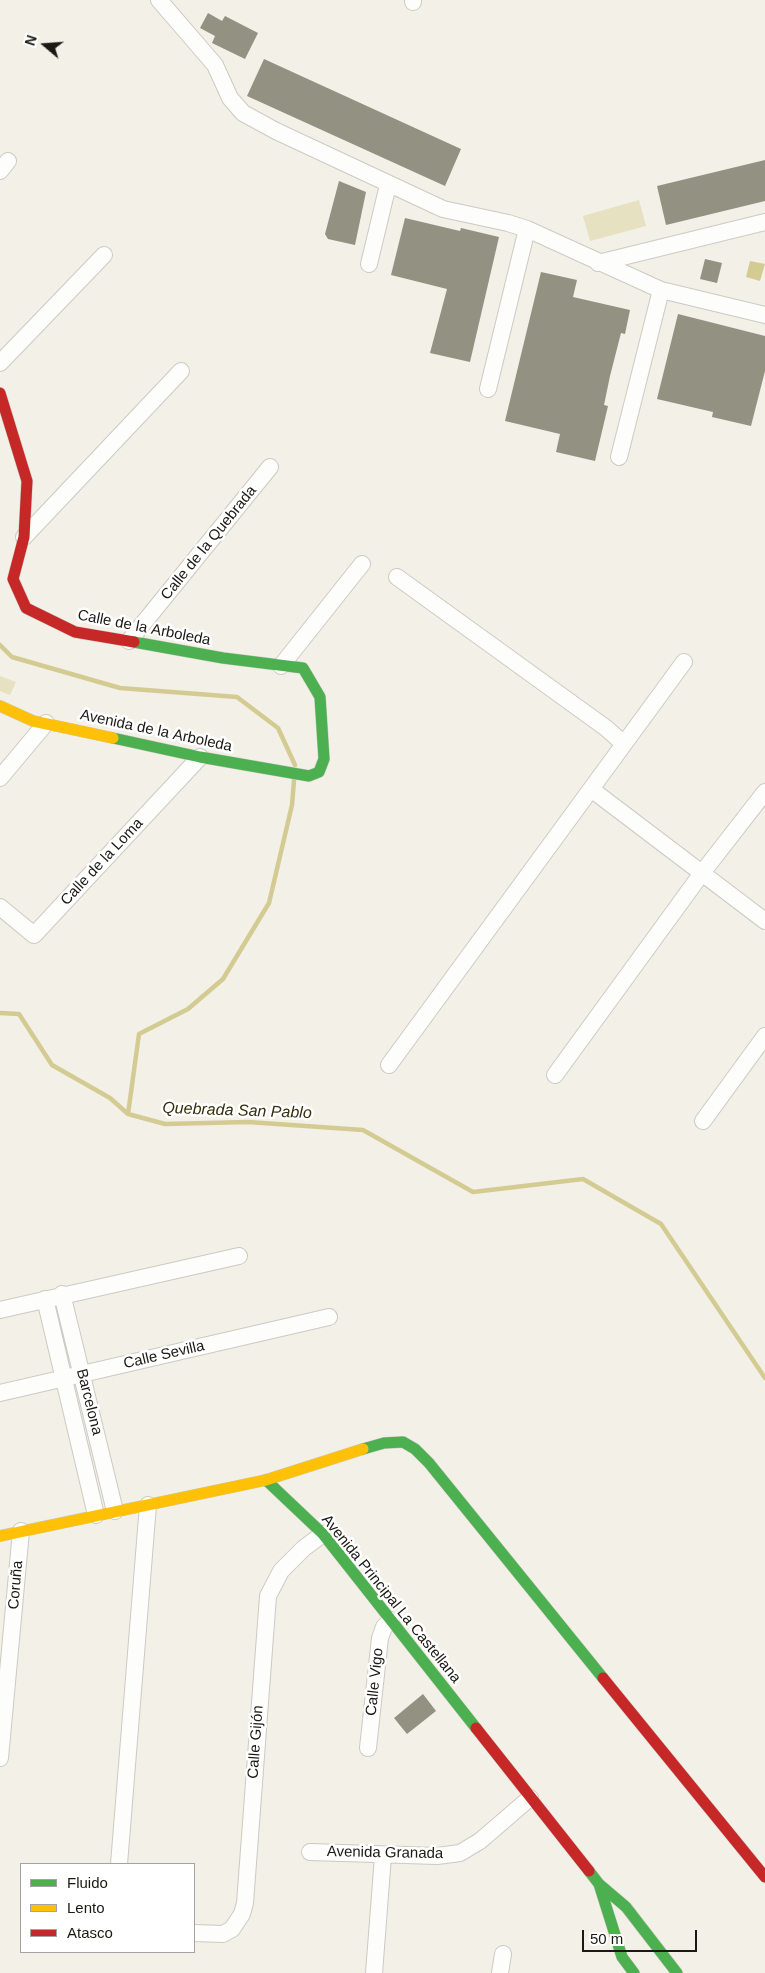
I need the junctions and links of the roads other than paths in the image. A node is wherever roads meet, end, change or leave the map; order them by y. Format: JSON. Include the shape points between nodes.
{"nodes":[{"id":1,"x":159,"y":0,"type":"edge"},
{"id":2,"x":388,"y":185,"type":"junction"},
{"id":3,"x":765,"y":222,"type":"edge"},
{"id":4,"x":527,"y":229,"type":"junction"},
{"id":5,"x":104,"y":254,"type":"dead end"},
{"id":6,"x":598,"y":263,"type":"junction"},
{"id":7,"x":369,"y":264,"type":"dead end"},
{"id":8,"x":661,"y":290,"type":"junction"},
{"id":9,"x":765,"y":315,"type":"edge"},
{"id":10,"x":0,"y":363,"type":"edge"},
{"id":11,"x":182,"y":371,"type":"dead end"},
{"id":12,"x":488,"y":389,"type":"dead end"},
{"id":13,"x":0,"y":394,"type":"edge"},
{"id":14,"x":619,"y":457,"type":"dead end"},
{"id":15,"x":270,"y":467,"type":"dead end"},
{"id":16,"x":24,"y":537,"type":"junction"},
{"id":17,"x":362,"y":564,"type":"dead end"},
{"id":18,"x":397,"y":577,"type":"dead end"},
{"id":19,"x":129,"y":642,"type":"junction"},
{"id":20,"x":684,"y":662,"type":"dead end"},
{"id":21,"x":281,"y":666,"type":"junction"},
{"id":22,"x":0,"y":706,"type":"edge"},
{"id":23,"x":46,"y":723,"type":"junction"},
{"id":24,"x":624,"y":744,"type":"junction"},
{"id":25,"x":200,"y":757,"type":"junction"},
{"id":26,"x":309,"y":776,"type":"joint"},
{"id":27,"x":0,"y":778,"type":"edge"},
{"id":28,"x":591,"y":789,"type":"junction"},
{"id":29,"x":765,"y":792,"type":"edge"},
{"id":30,"x":702,"y":873,"type":"junction"},
{"id":31,"x":0,"y":907,"type":"edge"},
{"id":32,"x":765,"y":921,"type":"edge"},
{"id":33,"x":765,"y":1036,"type":"edge"},
{"id":34,"x":389,"y":1065,"type":"dead end"},
{"id":35,"x":555,"y":1075,"type":"dead end"},
{"id":36,"x":703,"y":1121,"type":"dead end"},
{"id":37,"x":239,"y":1256,"type":"dead end"},
{"id":38,"x":62,"y":1294,"type":"junction"},
{"id":39,"x":45,"y":1299,"type":"junction"},
{"id":40,"x":0,"y":1310,"type":"edge"},
{"id":41,"x":329,"y":1317,"type":"dead end"},
{"id":42,"x":82,"y":1374,"type":"junction"},
{"id":43,"x":64,"y":1378,"type":"junction"},
{"id":44,"x":0,"y":1393,"type":"edge"},
{"id":45,"x":266,"y":1480,"type":"junction"},
{"id":46,"x":148,"y":1505,"type":"junction"},
{"id":47,"x":115,"y":1511,"type":"junction"},
{"id":48,"x":96,"y":1515,"type":"junction"},
{"id":49,"x":22,"y":1531,"type":"junction"},
{"id":50,"x":322,"y":1534,"type":"junction"},
{"id":51,"x":0,"y":1536,"type":"edge"},
{"id":52,"x":391,"y":1620,"type":"junction"},
{"id":53,"x":368,"y":1748,"type":"dead end"},
{"id":54,"x":0,"y":1758,"type":"edge"},
{"id":55,"x":530,"y":1798,"type":"junction"},
{"id":56,"x":310,"y":1852,"type":"dead end"},
{"id":57,"x":383,"y":1856,"type":"junction"},
{"id":58,"x":119,"y":1863,"type":"edge"},
{"id":59,"x":765,"y":1877,"type":"edge"},
{"id":60,"x":599,"y":1884,"type":"junction"},
{"id":61,"x":195,"y":1933,"type":"edge"},
{"id":62,"x":502,"y":1954,"type":"dead end"},
{"id":63,"x":374,"y":1973,"type":"edge"},
{"id":64,"x":500,"y":1973,"type":"edge"},
{"id":65,"x":634,"y":1973,"type":"edge"},
{"id":66,"x":676,"y":1973,"type":"edge"}],
"edges":[{"from":1,"to":2,"type":"street","via":[[215,64],[230,98],[243,113]]},
{"from":2,"to":4,"type":"street","via":[[443,209]]},
{"from":2,"to":7,"type":"street"},
{"from":3,"to":6,"type":"street"},
{"from":4,"to":6,"type":"street"},
{"from":4,"to":12,"type":"street"},
{"from":5,"to":10,"type":"street"},
{"from":6,"to":8,"type":"street"},
{"from":8,"to":9,"type":"street"},
{"from":8,"to":14,"type":"street"},
{"from":11,"to":16,"type":"street"},
{"from":13,"to":16,"type":"street","name":"Calle de la Arboleda","via":[[27,481]]},
{"from":15,"to":19,"type":"street","name":"Calle de la Quebrada"},
{"from":16,"to":19,"type":"street","name":"Calle de la Arboleda","via":[[13,580],[26,608],[75,632]]},
{"from":17,"to":21,"type":"street"},
{"from":18,"to":24,"type":"street"},
{"from":19,"to":21,"type":"street","name":"Calle de la Arboleda"},
{"from":20,"to":24,"type":"street"},
{"from":21,"to":26,"type":"street","name":"Calle de la Arboleda","via":[[303,668],[320,697],[324,759],[319,772]]},
{"from":22,"to":23,"type":"street","name":"Avenida de la Arboleda"},
{"from":23,"to":25,"type":"street","name":"Avenida de la Arboleda"},
{"from":23,"to":27,"type":"street"},
{"from":24,"to":28,"type":"street"},
{"from":25,"to":26,"type":"street","name":"Avenida de la Arboleda"},
{"from":25,"to":31,"type":"street","name":"Calle de la Loma","via":[[34,935]]},
{"from":28,"to":30,"type":"street"},
{"from":28,"to":34,"type":"street"},
{"from":29,"to":30,"type":"street"},
{"from":30,"to":32,"type":"street"},
{"from":30,"to":35,"type":"street"},
{"from":33,"to":36,"type":"street"},
{"from":37,"to":38,"type":"street"},
{"from":38,"to":39,"type":"street"},
{"from":38,"to":42,"type":"street","name":"Barcelona"},
{"from":39,"to":40,"type":"street"},
{"from":39,"to":43,"type":"street","name":"Barcelona"},
{"from":41,"to":42,"type":"street","name":"Calle Sevilla"},
{"from":42,"to":43,"type":"street","name":"Calle Sevilla"},
{"from":42,"to":47,"type":"street","name":"Barcelona"},
{"from":43,"to":44,"type":"street","name":"Calle Sevilla"},
{"from":43,"to":48,"type":"street","name":"Barcelona"},
{"from":45,"to":46,"type":"street"},
{"from":45,"to":50,"type":"street","name":"Avenida Principal La Castellana"},
{"from":45,"to":59,"type":"street","via":[[384,1443],[403,1442],[415,1449]]},
{"from":46,"to":47,"type":"street"},
{"from":46,"to":58,"type":"street"},
{"from":47,"to":48,"type":"street"},
{"from":48,"to":49,"type":"street"},
{"from":49,"to":51,"type":"street"},
{"from":49,"to":54,"type":"street","name":"Coruña"},
{"from":50,"to":52,"type":"street","name":"Avenida Principal La Castellana"},
{"from":50,"to":61,"type":"street","name":"Calle Gijón","via":[[281,1571],[268,1596],[242,1914],[238,1923],[223,1934]]},
{"from":52,"to":53,"type":"street","name":"Calle Vigo","via":[[380,1638]]},
{"from":52,"to":55,"type":"street","name":"Avenida Principal La Castellana"},
{"from":55,"to":57,"type":"street","name":"Avenida Granada","via":[[480,1842],[460,1853]]},
{"from":55,"to":60,"type":"street","name":"Avenida Principal La Castellana"},
{"from":56,"to":57,"type":"street","name":"Avenida Granada"},
{"from":57,"to":63,"type":"street"},
{"from":60,"to":65,"type":"street","name":"Avenida Principal La Castellana","via":[[622,1957]]},
{"from":60,"to":66,"type":"street","name":"Avenida Principal La Castellana","via":[[626,1907]]},
{"from":62,"to":64,"type":"street"}]}
